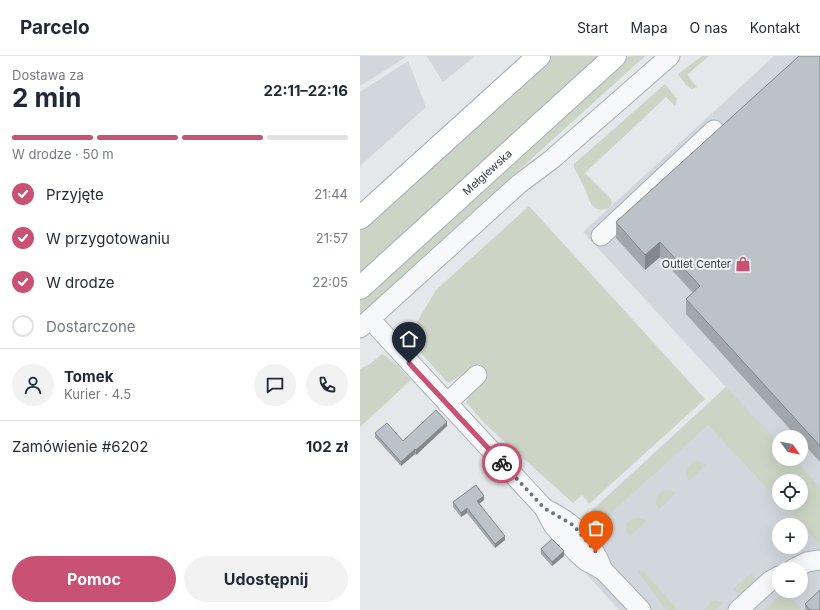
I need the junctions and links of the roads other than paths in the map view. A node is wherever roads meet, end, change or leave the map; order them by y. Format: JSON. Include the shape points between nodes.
{"nodes":[{"id":1,"x":539,"y":56,"type":"edge"},
{"id":2,"x":615,"y":56,"type":"edge"},
{"id":3,"x":652,"y":56,"type":"edge"},
{"id":4,"x":670,"y":56,"type":"edge"},
{"id":5,"x":714,"y":130,"type":"dead end"},
{"id":6,"x":519,"y":184,"type":"junction"},
{"id":7,"x":360,"y":218,"type":"edge"},
{"id":8,"x":601,"y":236,"type":"dead end"},
{"id":9,"x":360,"y":288,"type":"edge"},
{"id":10,"x":365,"y":324,"type":"edge"},
{"id":11,"x":477,"y":375,"type":"dead end"},
{"id":12,"x":447,"y":403,"type":"junction"},
{"id":13,"x":820,"y":560,"type":"edge"},
{"id":14,"x":807,"y":562,"type":"edge"},
{"id":15,"x":772,"y":580,"type":"edge"},
{"id":16,"x":641,"y":610,"type":"edge"},
{"id":17,"x":738,"y":610,"type":"edge"}],
"edges":[{"from":1,"to":7,"type":"main road"},
{"from":2,"to":9,"type":"main road","name":"Mełgiewska"},
{"from":3,"to":6,"type":"street","via":[[569,132]]},
{"from":4,"to":6,"type":"street"},
{"from":5,"to":8,"type":"street"},
{"from":6,"to":10,"type":"street"},
{"from":10,"to":12,"type":"street"},
{"from":11,"to":12,"type":"street"},
{"from":12,"to":16,"type":"street","via":[[544,508],[553,525],[576,552],[603,570]]},
{"from":13,"to":14,"type":"street"},
{"from":15,"to":17,"type":"street"}]}
